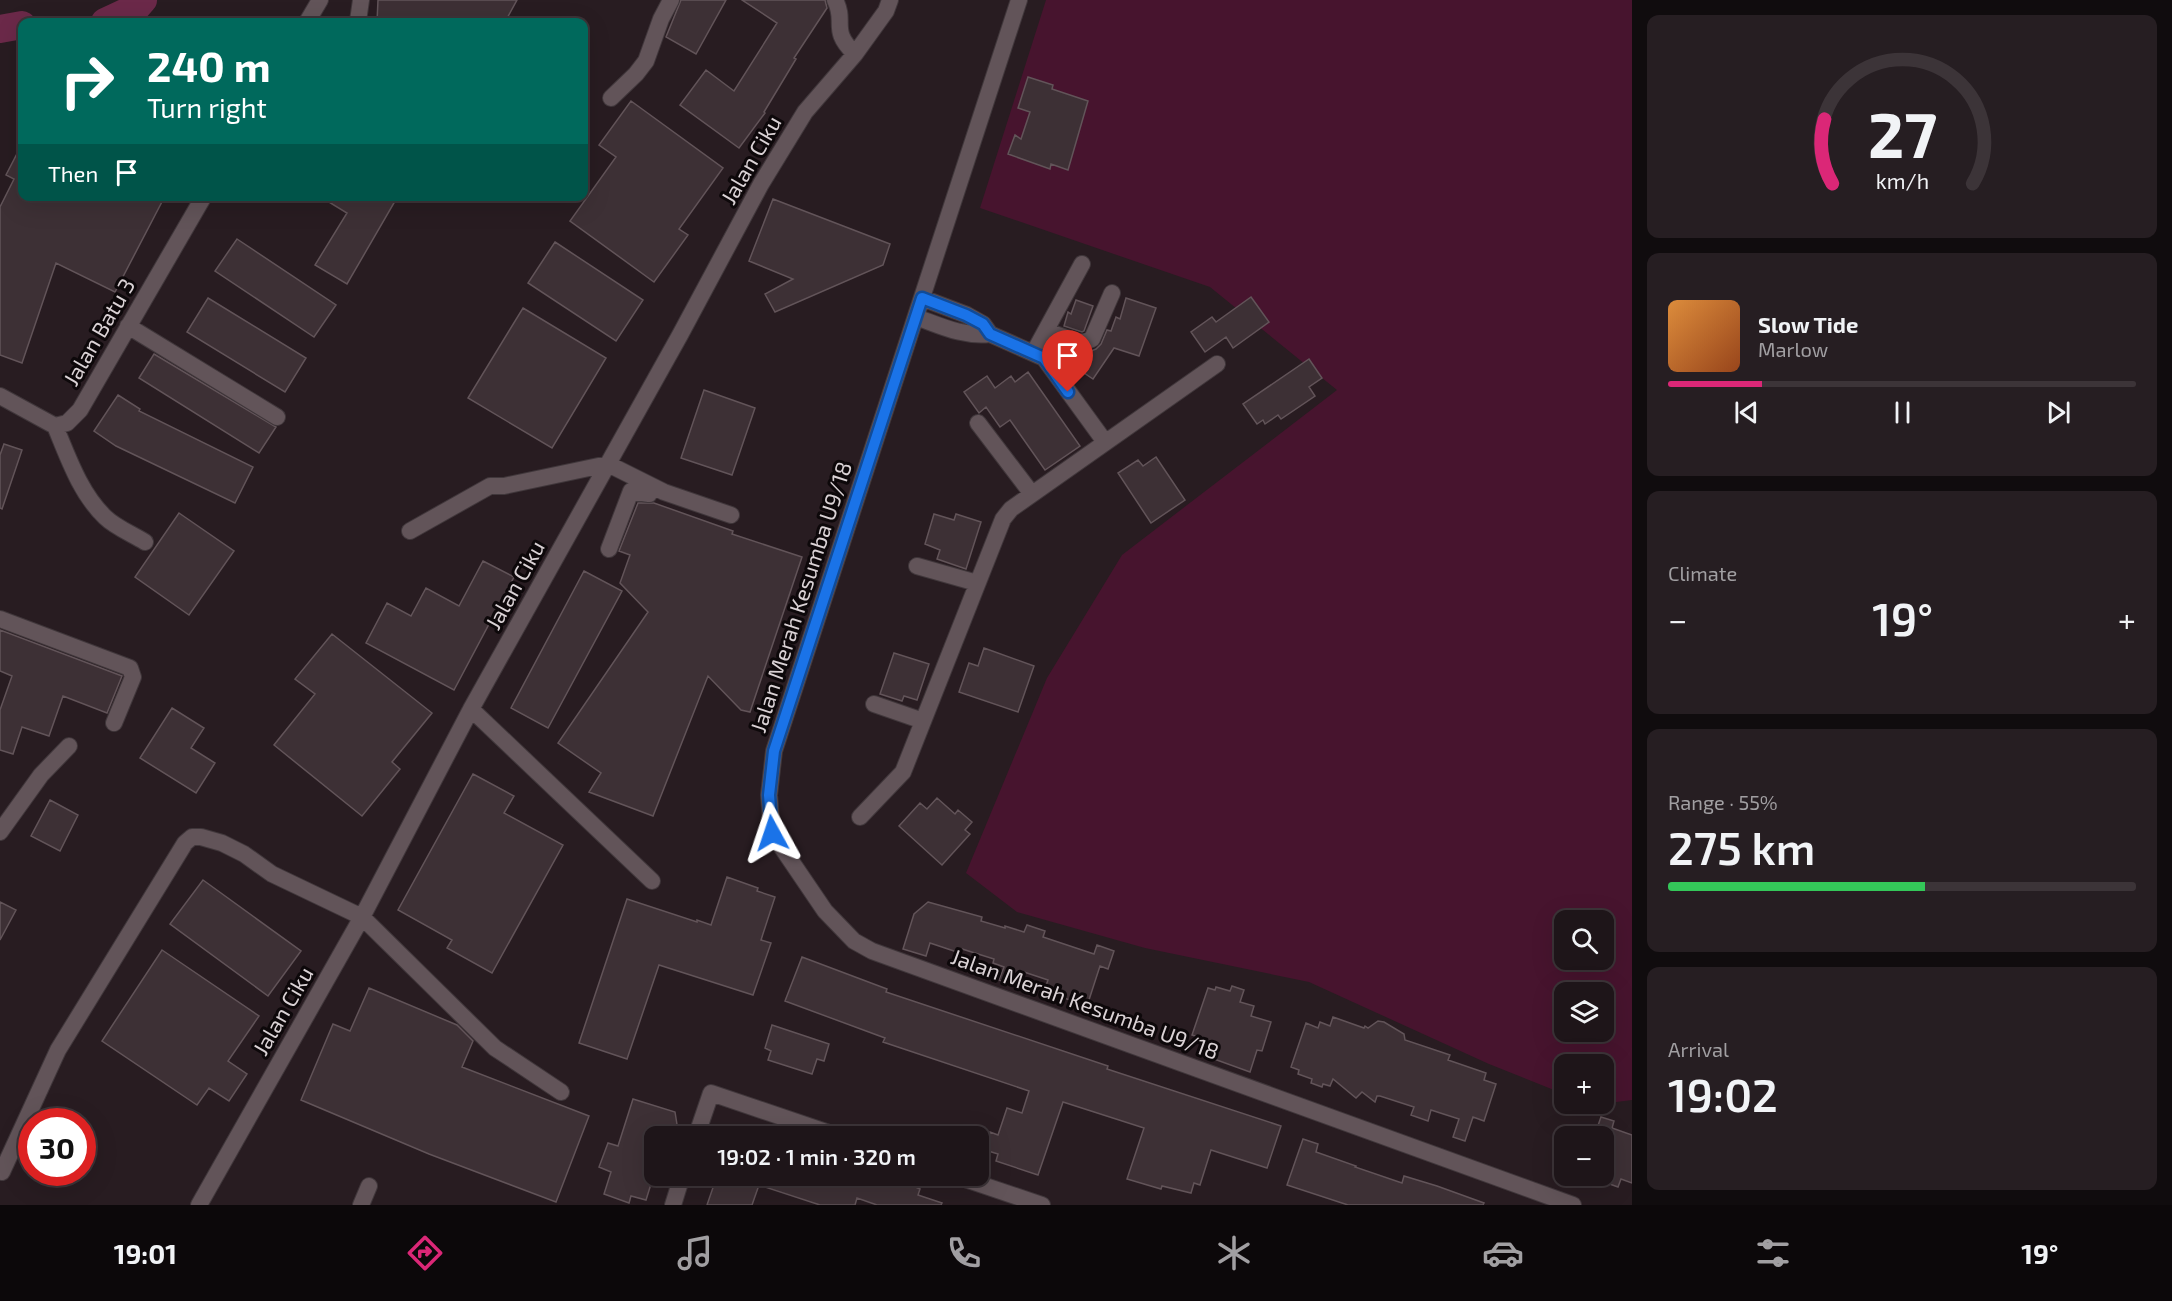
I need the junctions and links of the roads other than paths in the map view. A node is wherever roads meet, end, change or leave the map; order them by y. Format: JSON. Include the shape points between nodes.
{"nodes":[{"id":1,"x":320,"y":0,"type":"edge"},
{"id":2,"x":361,"y":0,"type":"edge"},
{"id":3,"x":671,"y":0,"type":"edge"},
{"id":4,"x":835,"y":0,"type":"edge"},
{"id":5,"x":890,"y":0,"type":"edge"},
{"id":6,"x":1019,"y":0,"type":"edge"},
{"id":7,"x":309,"y":18,"type":"edge"},
{"id":8,"x":358,"y":18,"type":"edge"},
{"id":9,"x":855,"y":54,"type":"junction"},
{"id":10,"x":611,"y":98,"type":"dead end"},
{"id":11,"x":201,"y":201,"type":"edge"},
{"id":12,"x":1082,"y":264,"type":"dead end"},
{"id":13,"x":1112,"y":293,"type":"dead end"},
{"id":14,"x":922,"y":298,"type":"junction"},
{"id":15,"x":916,"y":317,"type":"junction"},
{"id":16,"x":128,"y":326,"type":"junction"},
{"id":17,"x":1046,"y":331,"type":"junction"},
{"id":18,"x":990,"y":334,"type":"junction"},
{"id":19,"x":1034,"y":352,"type":"junction"},
{"id":20,"x":1217,"y":364,"type":"dead end"},
{"id":21,"x":0,"y":396,"type":"edge"},
{"id":22,"x":277,"y":417,"type":"dead end"},
{"id":23,"x":978,"y":423,"type":"dead end"},
{"id":24,"x":55,"y":426,"type":"junction"},
{"id":25,"x":1105,"y":442,"type":"junction"},
{"id":26,"x":608,"y":464,"type":"junction"},
{"id":27,"x":653,"y":487,"type":"junction"},
{"id":28,"x":1032,"y":494,"type":"junction"},
{"id":29,"x":731,"y":515,"type":"dead end"},
{"id":30,"x":410,"y":531,"type":"dead end"},
{"id":31,"x":145,"y":542,"type":"dead end"},
{"id":32,"x":609,"y":549,"type":"dead end"},
{"id":33,"x":917,"y":566,"type":"dead end"},
{"id":34,"x":977,"y":583,"type":"junction"},
{"id":35,"x":0,"y":619,"type":"edge"},
{"id":36,"x":874,"y":704,"type":"dead end"},
{"id":37,"x":471,"y":709,"type":"junction"},
{"id":38,"x":923,"y":721,"type":"junction"},
{"id":39,"x":114,"y":723,"type":"dead end"},
{"id":40,"x":69,"y":747,"type":"dead end"},
{"id":41,"x":860,"y":818,"type":"dead end"},
{"id":42,"x":0,"y":832,"type":"edge"},
{"id":43,"x":652,"y":881,"type":"dead end"},
{"id":44,"x":362,"y":917,"type":"junction"},
{"id":45,"x":561,"y":1092,"type":"dead end"},
{"id":46,"x":700,"y":1126,"type":"edge"},
{"id":47,"x":808,"y":1126,"type":"edge"},
{"id":48,"x":2,"y":1172,"type":"dead end"},
{"id":49,"x":369,"y":1186,"type":"dead end"},
{"id":50,"x":679,"y":1186,"type":"edge"},
{"id":51,"x":986,"y":1186,"type":"edge"},
{"id":52,"x":199,"y":1205,"type":"edge"},
{"id":53,"x":361,"y":1205,"type":"edge"},
{"id":54,"x":673,"y":1205,"type":"edge"},
{"id":55,"x":1042,"y":1205,"type":"edge"},
{"id":56,"x":1573,"y":1205,"type":"edge"}],
"edges":[{"from":1,"to":7,"type":"street"},
{"from":2,"to":8,"type":"street"},
{"from":3,"to":10,"type":"street","via":[[646,61]]},
{"from":4,"to":9,"type":"street","via":[[843,43]]},
{"from":5,"to":9,"type":"street","name":"Jalan Ciku"},
{"from":6,"to":14,"type":"street","name":"Jalan Merah Kesumba U9/18"},
{"from":9,"to":26,"type":"street","name":"Jalan Ciku","via":[[805,112],[761,184]]},
{"from":11,"to":16,"type":"street","name":"Jalan Batu 3"},
{"from":12,"to":17,"type":"street"},
{"from":13,"to":17,"type":"street","via":[[1092,339],[1082,343]]},
{"from":14,"to":15,"type":"street","name":"Jalan Merah Kesumba U9/18"},
{"from":14,"to":18,"type":"street","via":[[966,315],[983,324]]},
{"from":15,"to":18,"type":"street","via":[[974,336]]},
{"from":15,"to":56,"type":"street","name":"Jalan Merah Kesumba U9/18","via":[[774,751],[769,795],[772,833],[825,910],[854,941],[872,951]]},
{"from":16,"to":22,"type":"street"},
{"from":16,"to":24,"type":"street","name":"Jalan Batu 3","via":[[80,410],[68,423]]},
{"from":17,"to":19,"type":"street"},
{"from":18,"to":19,"type":"street"},
{"from":19,"to":25,"type":"street","via":[[1044,358]]},
{"from":20,"to":25,"type":"street"},
{"from":21,"to":24,"type":"street"},
{"from":23,"to":28,"type":"street"},
{"from":24,"to":31,"type":"street","via":[[89,498],[106,518]]},
{"from":25,"to":28,"type":"street"},
{"from":26,"to":27,"type":"street"},
{"from":26,"to":30,"type":"street","via":[[490,486]]},
{"from":26,"to":37,"type":"street","name":"Jalan Ciku"},
{"from":27,"to":29,"type":"street"},
{"from":27,"to":32,"type":"street","via":[[649,494],[631,491]]},
{"from":28,"to":34,"type":"street","via":[[1003,519]]},
{"from":33,"to":34,"type":"street"},
{"from":34,"to":38,"type":"street"},
{"from":35,"to":39,"type":"street","via":[[130,668],[133,677]]},
{"from":36,"to":38,"type":"street"},
{"from":37,"to":43,"type":"street"},
{"from":37,"to":44,"type":"street","name":"Jalan Ciku"},
{"from":38,"to":41,"type":"street","via":[[903,772]]},
{"from":40,"to":42,"type":"street","via":[[40,775]]},
{"from":44,"to":45,"type":"street","via":[[495,1048]]},
{"from":44,"to":48,"type":"street","via":[[272,874],[222,843],[192,837],[58,1050]]},
{"from":44,"to":52,"type":"street","name":"Jalan Ciku"},
{"from":46,"to":47,"type":"street","via":[[711,1093]]},
{"from":49,"to":53,"type":"street"},
{"from":50,"to":54,"type":"street"},
{"from":51,"to":55,"type":"street"}]}
